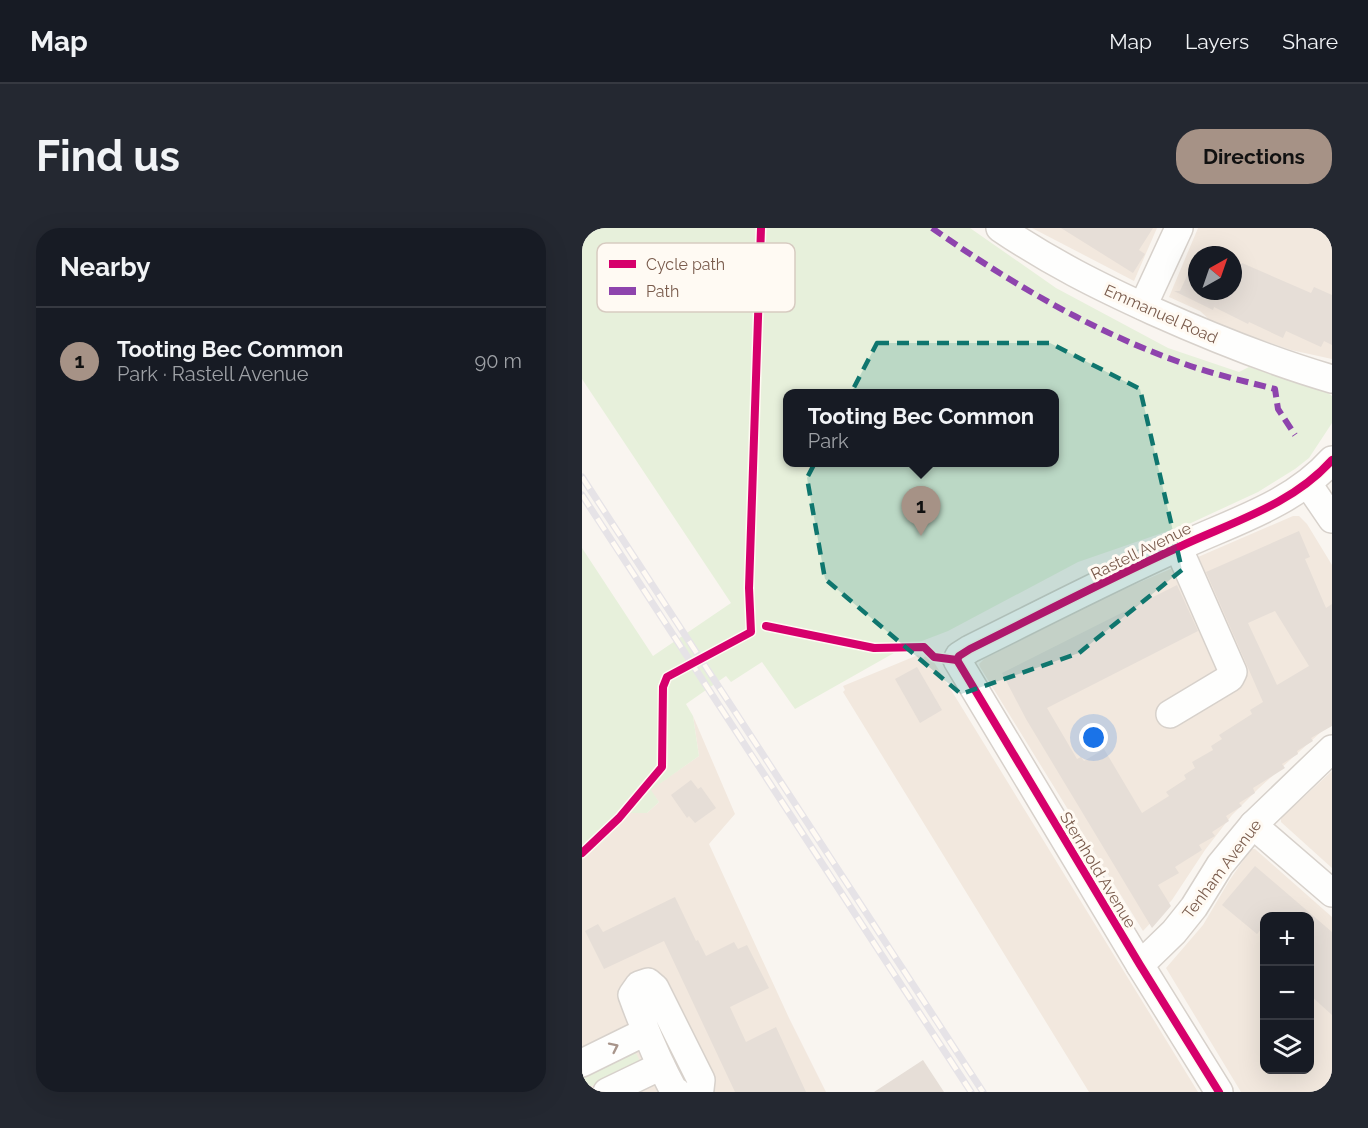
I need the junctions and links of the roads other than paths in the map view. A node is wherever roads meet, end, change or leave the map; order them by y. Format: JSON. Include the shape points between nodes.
{"nodes":[{"id":1,"x":1000,"y":228,"type":"edge"},
{"id":2,"x":1179,"y":228,"type":"edge"},
{"id":3,"x":1143,"y":306,"type":"junction"},
{"id":4,"x":1332,"y":379,"type":"edge"},
{"id":5,"x":1332,"y":460,"type":"edge"},
{"id":6,"x":1308,"y":484,"type":"junction"},
{"id":7,"x":1332,"y":519,"type":"edge"},
{"id":8,"x":1178,"y":547,"type":"junction"},
{"id":9,"x":957,"y":660,"type":"joint"},
{"id":10,"x":1170,"y":714,"type":"dead end"},
{"id":11,"x":1332,"y":749,"type":"edge"},
{"id":12,"x":1253,"y":825,"type":"junction"},
{"id":13,"x":1332,"y":893,"type":"edge"},
{"id":14,"x":1140,"y":965,"type":"junction"},
{"id":15,"x":645,"y":1032,"type":"junction"},
{"id":16,"x":582,"y":1063,"type":"edge"},
{"id":17,"x":661,"y":1066,"type":"junction"},
{"id":18,"x":607,"y":1092,"type":"edge"},
{"id":19,"x":677,"y":1092,"type":"edge"},
{"id":20,"x":697,"y":1092,"type":"edge"},
{"id":21,"x":1219,"y":1092,"type":"edge"}],
"edges":[{"from":1,"to":3,"type":"street","name":"Emmanuel Road","via":[[1074,274]]},
{"from":2,"to":3,"type":"street"},
{"from":3,"to":4,"type":"street","name":"Emmanuel Road","via":[[1248,352]]},
{"from":5,"to":6,"type":"street","name":"Rastell Avenue"},
{"from":6,"to":7,"type":"street"},
{"from":6,"to":8,"type":"street","name":"Rastell Avenue","via":[[1288,498]]},
{"from":8,"to":9,"type":"street","name":"Rastell Avenue","via":[[970,649]]},
{"from":8,"to":10,"type":"street","via":[[1233,672],[1230,678]]},
{"from":9,"to":14,"type":"street","name":"Sternhold Avenue"},
{"from":11,"to":12,"type":"street","name":"Tenham Avenue"},
{"from":12,"to":13,"type":"street"},
{"from":12,"to":14,"type":"street","name":"Tenham Avenue","via":[[1194,907]]},
{"from":14,"to":21,"type":"street","name":"Sternhold Avenue"},
{"from":16,"to":15,"type":"street","one_way":true},
{"from":15,"to":17,"type":"street"},
{"from":15,"to":20,"type":"street","via":[[632,995],[639,985],[648,982],[655,988],[701,1080]]},
{"from":17,"to":18,"type":"street"},
{"from":17,"to":19,"type":"street"}]}
